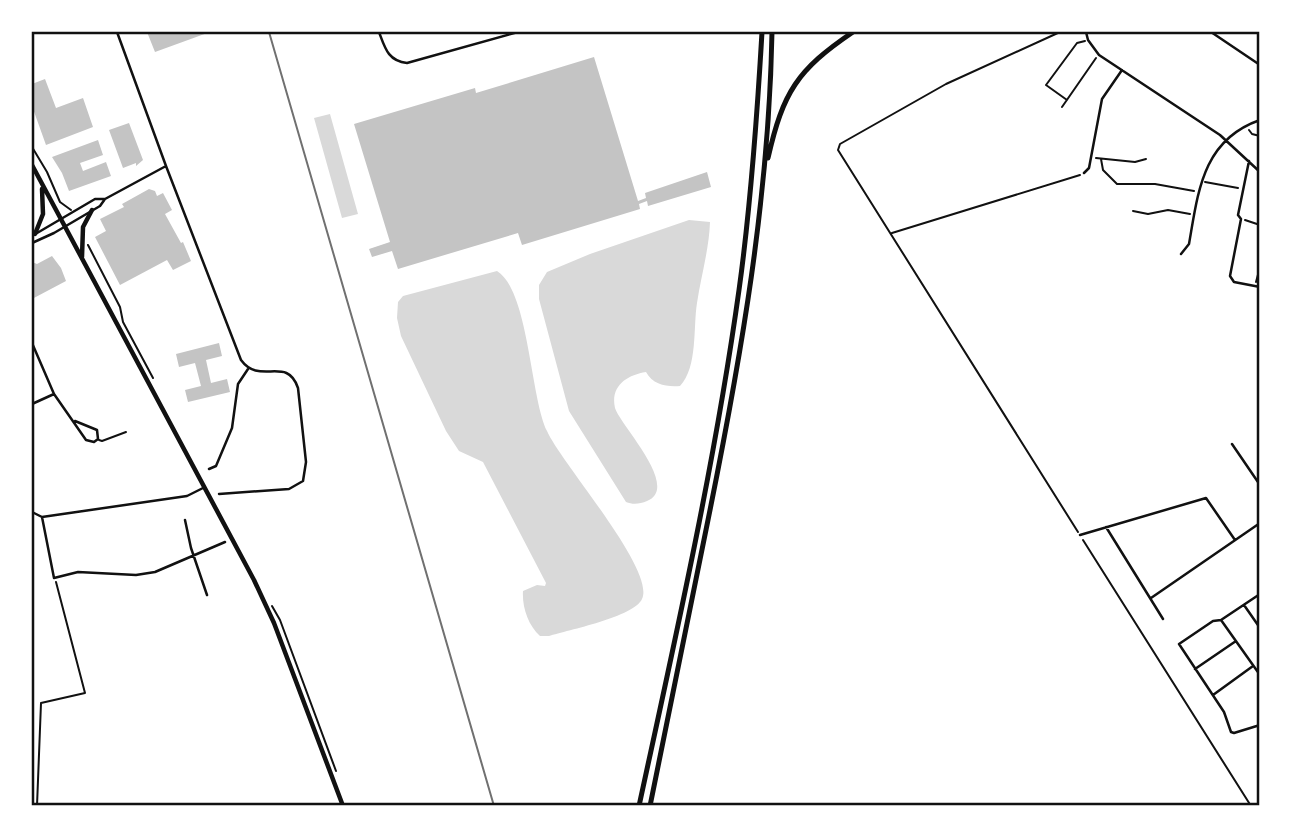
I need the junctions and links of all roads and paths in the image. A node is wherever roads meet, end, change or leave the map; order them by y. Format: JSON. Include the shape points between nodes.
{"nodes":[{"id":1,"x":117,"y":32,"type":"edge"},
{"id":2,"x":379,"y":32,"type":"edge"},
{"id":3,"x":517,"y":32,"type":"edge"},
{"id":4,"x":762,"y":32,"type":"edge"},
{"id":5,"x":772,"y":32,"type":"edge"},
{"id":6,"x":853,"y":32,"type":"edge"},
{"id":7,"x":1060,"y":32,"type":"edge"},
{"id":8,"x":1086,"y":32,"type":"edge"},
{"id":9,"x":1212,"y":32,"type":"edge"},
{"id":10,"x":1088,"y":40,"type":"junction"},
{"id":11,"x":1100,"y":55,"type":"junction"},
{"id":12,"x":1259,"y":65,"type":"edge"},
{"id":13,"x":1122,"y":70,"type":"junction"},
{"id":14,"x":1067,"y":100,"type":"junction"},
{"id":15,"x":1062,"y":107,"type":"dead end"},
{"id":16,"x":1259,"y":120,"type":"edge"},
{"id":17,"x":1246,"y":127,"type":"junction"},
{"id":18,"x":1259,"y":136,"type":"edge"},
{"id":19,"x":1227,"y":141,"type":"junction"},
{"id":20,"x":32,"y":147,"type":"edge"},
{"id":21,"x":1092,"y":157,"type":"junction"},
{"id":22,"x":1101,"y":159,"type":"junction"},
{"id":23,"x":1146,"y":159,"type":"dead end"},
{"id":24,"x":1249,"y":161,"type":"junction"},
{"id":25,"x":32,"y":165,"type":"edge"},
{"id":26,"x":166,"y":166,"type":"junction"},
{"id":27,"x":1084,"y":173,"type":"joint"},
{"id":28,"x":1259,"y":173,"type":"edge"},
{"id":29,"x":764,"y":178,"type":"junction"},
{"id":30,"x":1201,"y":181,"type":"junction"},
{"id":31,"x":42,"y":184,"type":"junction"},
{"id":32,"x":1242,"y":188,"type":"junction"},
{"id":33,"x":1199,"y":191,"type":"junction"},
{"id":34,"x":105,"y":199,"type":"junction"},
{"id":35,"x":92,"y":210,"type":"junction"},
{"id":36,"x":1133,"y":211,"type":"dead end"},
{"id":37,"x":72,"y":212,"type":"junction"},
{"id":38,"x":1194,"y":215,"type":"junction"},
{"id":39,"x":61,"y":219,"type":"junction"},
{"id":40,"x":1241,"y":219,"type":"junction"},
{"id":41,"x":1259,"y":225,"type":"edge"},
{"id":42,"x":65,"y":226,"type":"junction"},
{"id":43,"x":891,"y":234,"type":"junction"},
{"id":44,"x":33,"y":235,"type":"edge"},
{"id":45,"x":32,"y":243,"type":"edge"},
{"id":46,"x":87,"y":243,"type":"dead end"},
{"id":47,"x":1181,"y":254,"type":"dead end"},
{"id":48,"x":82,"y":258,"type":"junction"},
{"id":49,"x":1259,"y":267,"type":"edge"},
{"id":50,"x":1258,"y":287,"type":"edge"},
{"id":51,"x":32,"y":343,"type":"edge"},
{"id":52,"x":247,"y":369,"type":"junction"},
{"id":53,"x":153,"y":380,"type":"dead end"},
{"id":54,"x":54,"y":394,"type":"junction"},
{"id":55,"x":32,"y":404,"type":"edge"},
{"id":56,"x":75,"y":421,"type":"junction"},
{"id":57,"x":126,"y":432,"type":"dead end"},
{"id":58,"x":98,"y":439,"type":"junction"},
{"id":59,"x":1232,"y":444,"type":"dead end"},
{"id":60,"x":209,"y":469,"type":"dead end"},
{"id":61,"x":1259,"y":485,"type":"edge"},
{"id":62,"x":203,"y":488,"type":"junction"},
{"id":63,"x":219,"y":494,"type":"dead end"},
{"id":64,"x":32,"y":512,"type":"edge"},
{"id":65,"x":42,"y":517,"type":"junction"},
{"id":66,"x":186,"y":520,"type":"dead end"},
{"id":67,"x":1259,"y":523,"type":"edge"},
{"id":68,"x":1106,"y":527,"type":"junction"},
{"id":69,"x":1080,"y":535,"type":"junction"},
{"id":70,"x":1235,"y":540,"type":"junction"},
{"id":71,"x":225,"y":542,"type":"dead end"},
{"id":72,"x":194,"y":556,"type":"junction"},
{"id":73,"x":54,"y":578,"type":"junction"},
{"id":74,"x":1259,"y":594,"type":"edge"},
{"id":75,"x":207,"y":595,"type":"dead end"},
{"id":76,"x":1151,"y":598,"type":"junction"},
{"id":77,"x":1244,"y":605,"type":"junction"},
{"id":78,"x":1163,"y":619,"type":"dead end"},
{"id":79,"x":1221,"y":620,"type":"junction"},
{"id":80,"x":1259,"y":628,"type":"edge"},
{"id":81,"x":1236,"y":641,"type":"junction"},
{"id":82,"x":1254,"y":666,"type":"junction"},
{"id":83,"x":1195,"y":668,"type":"junction"},
{"id":84,"x":1259,"y":675,"type":"edge"},
{"id":85,"x":1213,"y":695,"type":"junction"},
{"id":86,"x":1259,"y":725,"type":"edge"},
{"id":87,"x":37,"y":806,"type":"edge"},
{"id":88,"x":343,"y":806,"type":"edge"},
{"id":89,"x":639,"y":806,"type":"edge"},
{"id":90,"x":650,"y":806,"type":"edge"},
{"id":91,"x":1251,"y":806,"type":"edge"}],
"edges":[{"from":1,"to":26,"type":"street"},
{"from":2,"to":3,"type":"street","via":[[389,56],[407,63]]},
{"from":4,"to":89,"type":"highway","via":[[752,181],[717,429]]},
{"from":5,"to":29,"type":"highway"},
{"from":6,"to":29,"type":"highway","via":[[813,61],[790,90],[777,120]]},
{"from":7,"to":43,"type":"path","via":[[968,73],[839,144],[838,150]]},
{"from":8,"to":10,"type":"street"},
{"from":9,"to":12,"type":"street"},
{"from":10,"to":11,"type":"street"},
{"from":10,"to":14,"type":"path","via":[[1077,43],[1046,85]]},
{"from":11,"to":13,"type":"street"},
{"from":11,"to":14,"type":"path"},
{"from":13,"to":19,"type":"street"},
{"from":13,"to":21,"type":"street","via":[[1102,99]]},
{"from":14,"to":15,"type":"path"},
{"from":16,"to":17,"type":"street"},
{"from":17,"to":18,"type":"path"},
{"from":17,"to":19,"type":"street"},
{"from":19,"to":24,"type":"street"},
{"from":19,"to":30,"type":"street"},
{"from":20,"to":37,"type":"path","via":[[60,202]]},
{"from":21,"to":22,"type":"path"},
{"from":21,"to":27,"type":"street"},
{"from":22,"to":23,"type":"path"},
{"from":22,"to":33,"type":"path","via":[[1103,170],[1117,184]]},
{"from":24,"to":28,"type":"street"},
{"from":24,"to":32,"type":"street"},
{"from":25,"to":31,"type":"main road"},
{"from":26,"to":34,"type":"street"},
{"from":26,"to":52,"type":"street","via":[[236,351]]},
{"from":27,"to":43,"type":"path"},
{"from":29,"to":90,"type":"highway","via":[[733,399]]},
{"from":30,"to":32,"type":"path"},
{"from":30,"to":33,"type":"street"},
{"from":31,"to":39,"type":"main road"},
{"from":31,"to":44,"type":"main road","via":[[43,214]]},
{"from":32,"to":40,"type":"street"},
{"from":33,"to":38,"type":"street"},
{"from":34,"to":35,"type":"street"},
{"from":34,"to":37,"type":"street","via":[[95,199]]},
{"from":35,"to":42,"type":"street"},
{"from":35,"to":48,"type":"main road","via":[[83,226]]},
{"from":36,"to":38,"type":"path"},
{"from":37,"to":39,"type":"street"},
{"from":38,"to":47,"type":"street","via":[[1189,244]]},
{"from":39,"to":42,"type":"main road"},
{"from":39,"to":44,"type":"street"},
{"from":40,"to":41,"type":"path"},
{"from":40,"to":50,"type":"street","via":[[1230,276],[1234,282]]},
{"from":42,"to":45,"type":"street"},
{"from":42,"to":48,"type":"main road"},
{"from":43,"to":69,"type":"path"},
{"from":46,"to":53,"type":"path"},
{"from":48,"to":62,"type":"main road"},
{"from":49,"to":50,"type":"path"},
{"from":51,"to":54,"type":"street"},
{"from":52,"to":60,"type":"street","via":[[238,384],[232,428],[216,466]]},
{"from":52,"to":63,"type":"street","via":[[280,371],[297,383],[306,462],[303,481],[289,489]]},
{"from":54,"to":55,"type":"street"},
{"from":54,"to":56,"type":"street"},
{"from":56,"to":58,"type":"street","via":[[97,430]]},
{"from":56,"to":58,"type":"street","via":[[86,440]]},
{"from":57,"to":58,"type":"lane"},
{"from":59,"to":61,"type":"street"},
{"from":62,"to":65,"type":"street","via":[[187,496]]},
{"from":62,"to":88,"type":"main road","via":[[271,616]]},
{"from":64,"to":65,"type":"street"},
{"from":65,"to":73,"type":"street"},
{"from":66,"to":72,"type":"street"},
{"from":67,"to":70,"type":"street"},
{"from":68,"to":69,"type":"street"},
{"from":68,"to":70,"type":"street","via":[[1206,498]]},
{"from":68,"to":76,"type":"street"},
{"from":69,"to":91,"type":"path"},
{"from":70,"to":76,"type":"street"},
{"from":71,"to":72,"type":"street"},
{"from":72,"to":73,"type":"street","via":[[136,575],[78,572]]},
{"from":72,"to":75,"type":"street"},
{"from":73,"to":87,"type":"path","via":[[85,693],[41,703]]},
{"from":74,"to":77,"type":"street"},
{"from":76,"to":78,"type":"street"},
{"from":77,"to":79,"type":"street"},
{"from":77,"to":80,"type":"street"},
{"from":79,"to":81,"type":"street"},
{"from":79,"to":83,"type":"street","via":[[1179,644]]},
{"from":81,"to":82,"type":"street"},
{"from":81,"to":83,"type":"street"},
{"from":82,"to":84,"type":"street"},
{"from":82,"to":85,"type":"street"},
{"from":83,"to":85,"type":"street"},
{"from":85,"to":86,"type":"street","via":[[1232,733]]}]}
